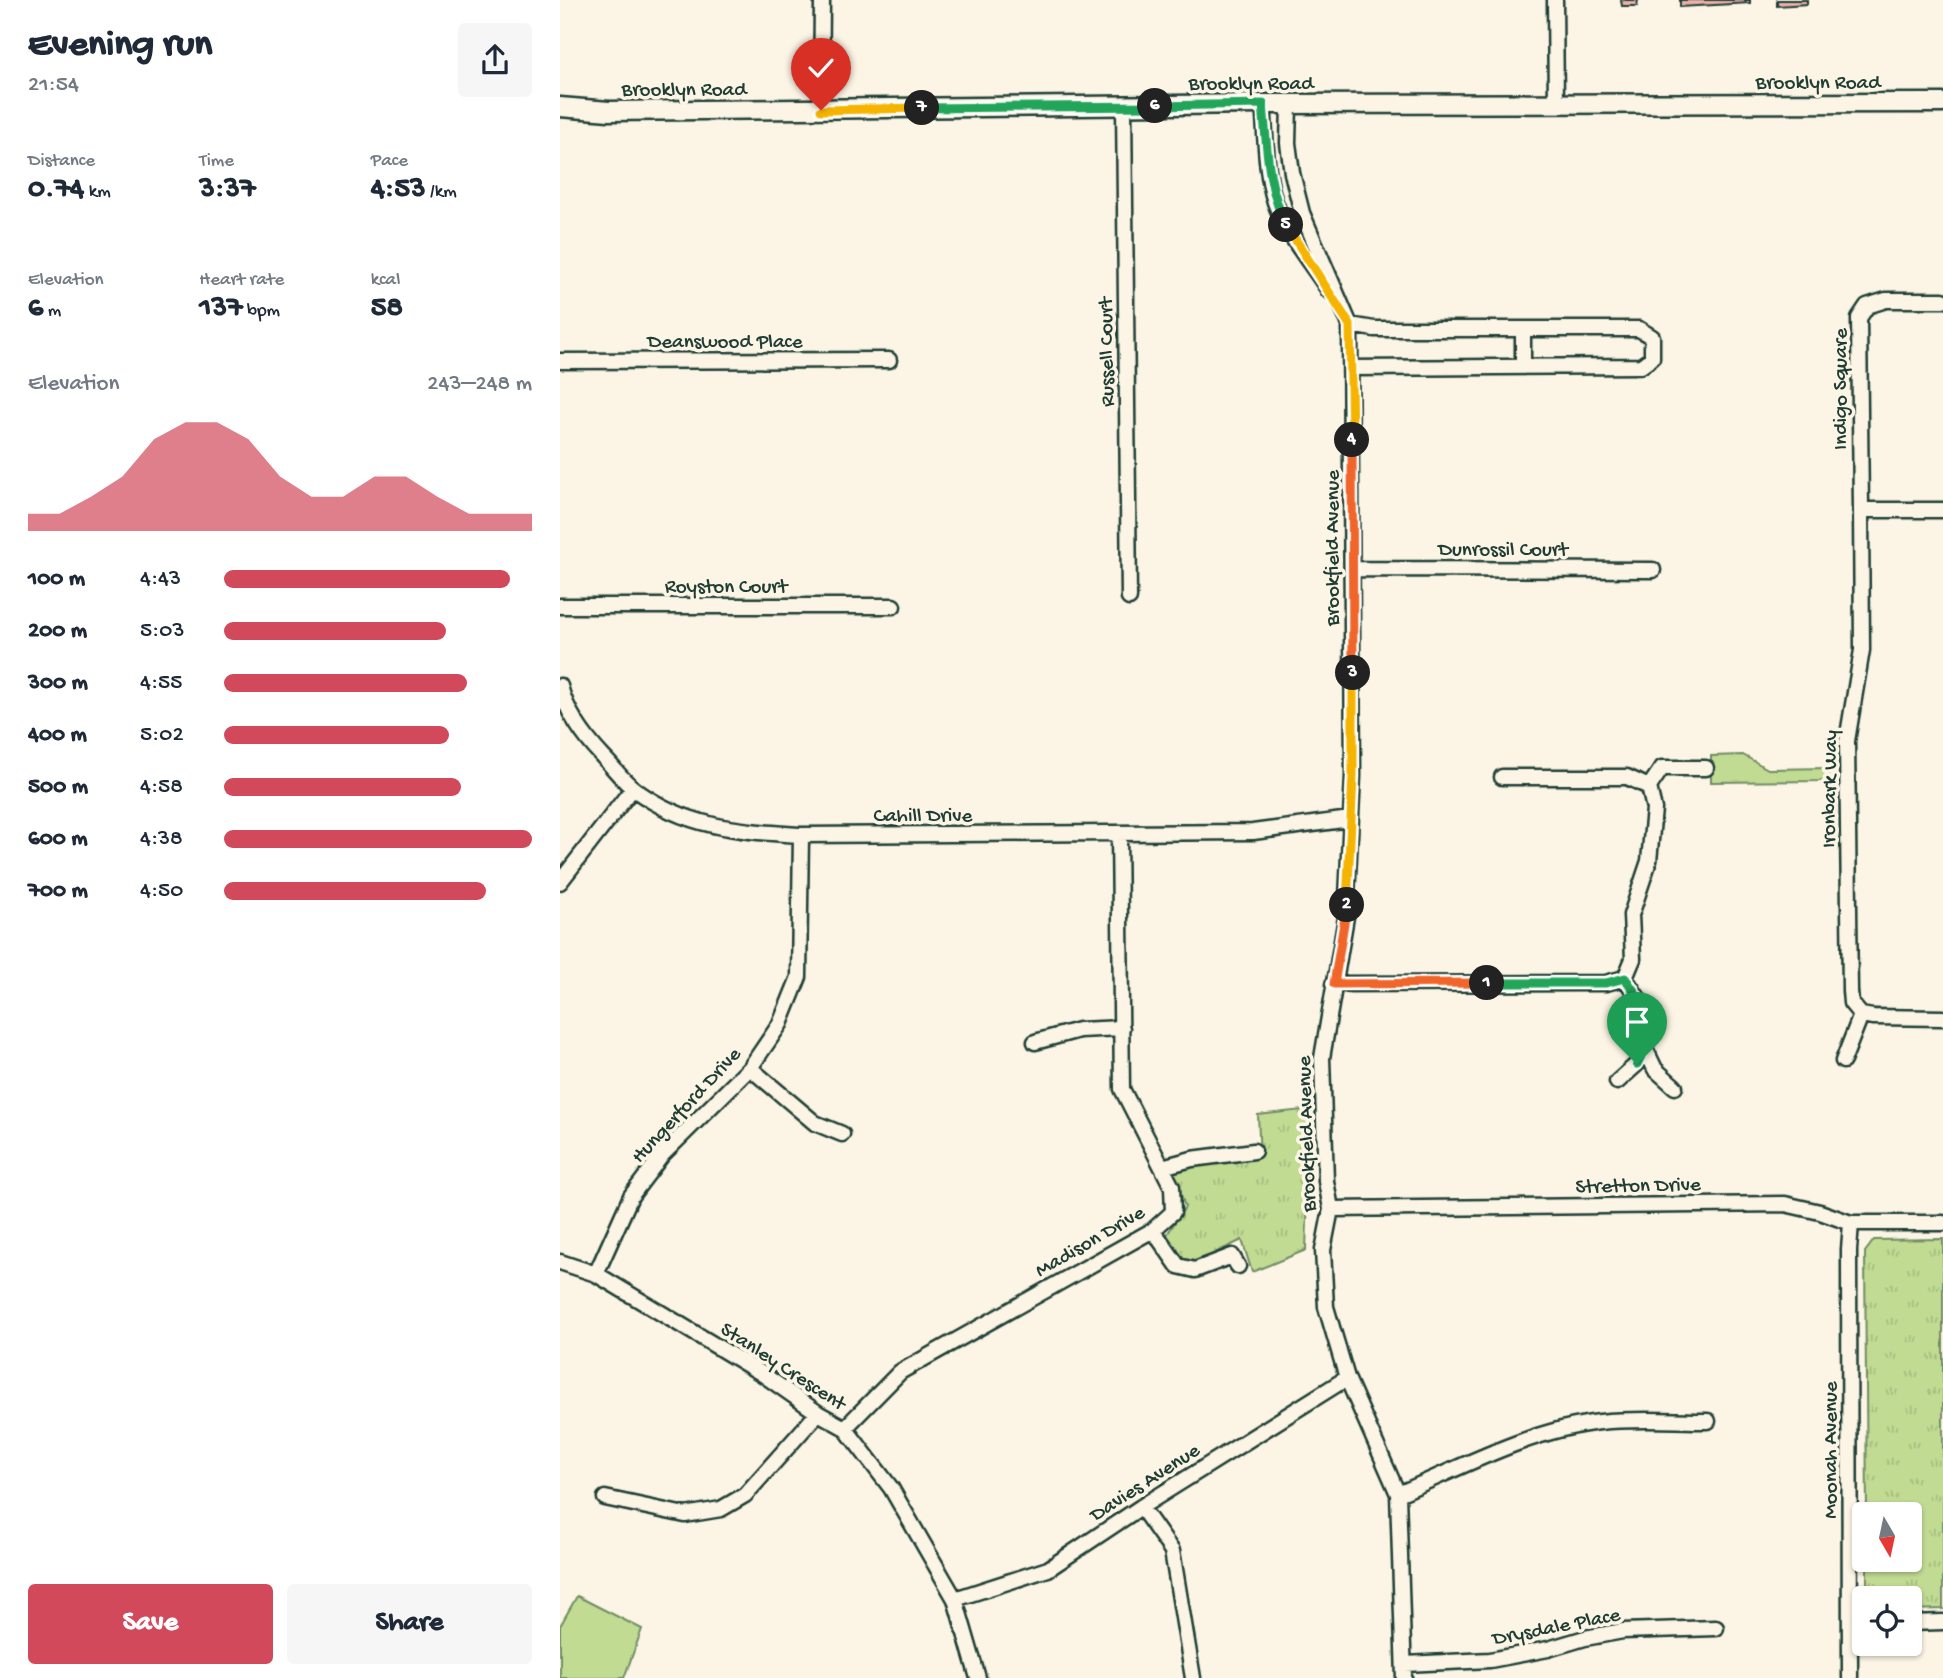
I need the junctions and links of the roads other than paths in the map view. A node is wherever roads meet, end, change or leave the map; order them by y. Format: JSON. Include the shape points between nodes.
{"nodes":[{"id":1,"x":822,"y":0,"type":"edge"},
{"id":2,"x":1555,"y":0,"type":"edge"},
{"id":3,"x":1943,"y":103,"type":"edge"},
{"id":4,"x":1263,"y":104,"type":"junction"},
{"id":5,"x":1289,"y":105,"type":"junction"},
{"id":6,"x":1556,"y":105,"type":"junction"},
{"id":7,"x":1124,"y":106,"type":"junction"},
{"id":8,"x":560,"y":107,"type":"edge"},
{"id":9,"x":821,"y":110,"type":"junction"},
{"id":10,"x":1292,"y":173,"type":"junction"},
{"id":11,"x":1269,"y":179,"type":"junction"},
{"id":12,"x":1943,"y":300,"type":"edge"},
{"id":13,"x":1350,"y":325,"type":"junction"},
{"id":14,"x":1523,"y":329,"type":"junction"},
{"id":15,"x":889,"y":360,"type":"dead end"},
{"id":16,"x":560,"y":361,"type":"edge"},
{"id":17,"x":1523,"y":367,"type":"junction"},
{"id":18,"x":1351,"y":368,"type":"junction"},
{"id":19,"x":1861,"y":510,"type":"junction"},
{"id":20,"x":1943,"y":510,"type":"edge"},
{"id":21,"x":1353,"y":569,"type":"junction"},
{"id":22,"x":1653,"y":570,"type":"dead end"},
{"id":23,"x":1129,"y":598,"type":"dead end"},
{"id":24,"x":560,"y":606,"type":"edge"},
{"id":25,"x":893,"y":606,"type":"dead end"},
{"id":26,"x":560,"y":686,"type":"edge"},
{"id":27,"x":1706,"y":768,"type":"dead end"},
{"id":28,"x":1502,"y":777,"type":"dead end"},
{"id":29,"x":1649,"y":787,"type":"junction"},
{"id":30,"x":633,"y":789,"type":"junction"},
{"id":31,"x":1350,"y":819,"type":"junction"},
{"id":32,"x":1119,"y":834,"type":"junction"},
{"id":33,"x":801,"y":835,"type":"junction"},
{"id":34,"x":560,"y":882,"type":"edge"},
{"id":35,"x":1625,"y":978,"type":"junction"},
{"id":36,"x":1334,"y":984,"type":"junction"},
{"id":37,"x":1861,"y":1014,"type":"junction"},
{"id":38,"x":1943,"y":1018,"type":"edge"},
{"id":39,"x":1122,"y":1028,"type":"junction"},
{"id":40,"x":1035,"y":1042,"type":"dead end"},
{"id":41,"x":1645,"y":1048,"type":"junction"},
{"id":42,"x":1843,"y":1061,"type":"dead end"},
{"id":43,"x":750,"y":1068,"type":"junction"},
{"id":44,"x":1617,"y":1083,"type":"dead end"},
{"id":45,"x":1675,"y":1087,"type":"dead end"},
{"id":46,"x":842,"y":1134,"type":"dead end"},
{"id":47,"x":1254,"y":1151,"type":"dead end"},
{"id":48,"x":1162,"y":1167,"type":"junction"},
{"id":49,"x":1331,"y":1209,"type":"junction"},
{"id":50,"x":1851,"y":1223,"type":"junction"},
{"id":51,"x":1943,"y":1223,"type":"edge"},
{"id":52,"x":1153,"y":1230,"type":"junction"},
{"id":53,"x":560,"y":1262,"type":"edge"},
{"id":54,"x":1238,"y":1266,"type":"dead end"},
{"id":55,"x":596,"y":1274,"type":"junction"},
{"id":56,"x":1347,"y":1378,"type":"junction"},
{"id":57,"x":818,"y":1413,"type":"junction"},
{"id":58,"x":1708,"y":1421,"type":"dead end"},
{"id":59,"x":845,"y":1428,"type":"junction"},
{"id":60,"x":1398,"y":1494,"type":"junction"},
{"id":61,"x":605,"y":1498,"type":"dead end"},
{"id":62,"x":1141,"y":1507,"type":"junction"},
{"id":63,"x":1856,"y":1586,"type":"edge"},
{"id":64,"x":955,"y":1599,"type":"junction"},
{"id":65,"x":1943,"y":1622,"type":"edge"},
{"id":66,"x":1922,"y":1623,"type":"edge"},
{"id":67,"x":1716,"y":1628,"type":"dead end"},
{"id":68,"x":1853,"y":1656,"type":"edge"},
{"id":69,"x":1405,"y":1671,"type":"edge"},
{"id":70,"x":978,"y":1678,"type":"edge"},
{"id":71,"x":1193,"y":1678,"type":"edge"},
{"id":72,"x":1850,"y":1678,"type":"edge"}],
"edges":[{"from":1,"to":9,"type":"street"},
{"from":2,"to":6,"type":"street"},
{"from":3,"to":6,"type":"street","name":"Brooklyn Road"},
{"from":4,"to":5,"type":"street","name":"Brooklyn Road"},
{"from":4,"to":7,"type":"street","name":"Brooklyn Road"},
{"from":4,"to":11,"type":"street"},
{"from":5,"to":6,"type":"street","name":"Brooklyn Road"},
{"from":5,"to":10,"type":"street","name":"Brookfield Avenue"},
{"from":7,"to":9,"type":"street","name":"Brooklyn Road"},
{"from":7,"to":23,"type":"street","name":"Russell Court"},
{"from":8,"to":9,"type":"street","name":"Brooklyn Road"},
{"from":10,"to":11,"type":"street"},
{"from":10,"to":13,"type":"street","name":"Brookfield Avenue","via":[[1302,213]]},
{"from":11,"to":13,"type":"street","via":[[1287,227]]},
{"from":12,"to":19,"type":"street","name":"Indigo Square","via":[[1886,300],[1867,306],[1859,318]]},
{"from":13,"to":14,"type":"street"},
{"from":13,"to":18,"type":"street","name":"Brookfield Avenue"},
{"from":14,"to":17,"type":"street"},
{"from":14,"to":17,"type":"street","via":[[1639,329],[1652,337],[1652,358],[1641,366]]},
{"from":15,"to":16,"type":"street","name":"Deanswood Place"},
{"from":17,"to":18,"type":"street"},
{"from":18,"to":21,"type":"street","name":"Brookfield Avenue"},
{"from":19,"to":20,"type":"street"},
{"from":19,"to":37,"type":"street","name":"Ironbark Way","via":[[1862,650],[1847,741],[1850,991],[1851,1003]]},
{"from":21,"to":22,"type":"street","name":"Dunrossil Court"},
{"from":21,"to":31,"type":"street","name":"Brookfield Avenue"},
{"from":24,"to":25,"type":"street","name":"Royston Court"},
{"from":26,"to":30,"type":"street","name":"Cahill Drive","via":[[584,737]]},
{"from":27,"to":29,"type":"street","via":[[1662,768]]},
{"from":28,"to":29,"type":"street","via":[[1627,777]]},
{"from":29,"to":35,"type":"street","via":[[1654,809],[1649,861],[1631,915],[1633,959]]},
{"from":30,"to":33,"type":"street","name":"Cahill Drive","via":[[682,818],[739,831]]},
{"from":30,"to":34,"type":"street"},
{"from":31,"to":32,"type":"street","name":"Cahill Drive","via":[[1253,832]]},
{"from":31,"to":36,"type":"street","name":"Brookfield Avenue","via":[[1346,917]]},
{"from":32,"to":33,"type":"street","name":"Cahill Drive"},
{"from":32,"to":39,"type":"street","name":"Madison Drive"},
{"from":33,"to":43,"type":"street","name":"Hungerford Drive","via":[[799,977],[780,1024]]},
{"from":35,"to":36,"type":"street","via":[[1606,983]]},
{"from":35,"to":41,"type":"street","via":[[1645,1009]]},
{"from":36,"to":49,"type":"street","name":"Brookfield Avenue","via":[[1322,1058]]},
{"from":37,"to":38,"type":"street"},
{"from":37,"to":42,"type":"street"},
{"from":39,"to":40,"type":"street","via":[[1079,1030]]},
{"from":39,"to":48,"type":"street","name":"Madison Drive","via":[[1122,1088]]},
{"from":41,"to":44,"type":"street","via":[[1637,1064]]},
{"from":41,"to":45,"type":"street","via":[[1655,1069]]},
{"from":43,"to":46,"type":"street","via":[[814,1123]]},
{"from":43,"to":55,"type":"street","name":"Hungerford Drive","via":[[662,1155],[631,1195]]},
{"from":47,"to":48,"type":"street","via":[[1192,1158]]},
{"from":48,"to":52,"type":"street","name":"Madison Drive","via":[[1172,1187],[1173,1212]]},
{"from":49,"to":50,"type":"street","name":"Stretton Drive","via":[[1785,1204]]},
{"from":49,"to":56,"type":"street","name":"Brookfield Avenue","via":[[1323,1250],[1326,1307]]},
{"from":50,"to":51,"type":"street","name":"Stretton Drive"},
{"from":50,"to":63,"type":"street","name":"Moonah Avenue"},
{"from":52,"to":54,"type":"street","via":[[1178,1266],[1195,1270],[1232,1255]]},
{"from":52,"to":59,"type":"street","name":"Madison Drive","via":[[900,1372]]},
{"from":53,"to":55,"type":"street","name":"Stanley Crescent"},
{"from":55,"to":57,"type":"street","name":"Stanley Crescent","via":[[761,1373]]},
{"from":56,"to":60,"type":"street","name":"Brookfield Avenue"},
{"from":56,"to":62,"type":"street","name":"Davies Avenue"},
{"from":57,"to":59,"type":"street","name":"Stanley Crescent"},
{"from":57,"to":61,"type":"street","via":[[745,1495],[721,1509],[685,1515]]},
{"from":58,"to":60,"type":"street","via":[[1600,1422],[1559,1431]]},
{"from":59,"to":64,"type":"street","name":"Stanley Crescent","via":[[891,1488]]},
{"from":60,"to":69,"type":"street","name":"Brookfield Avenue"},
{"from":62,"to":64,"type":"street","name":"Davies Avenue","via":[[1048,1569]]},
{"from":62,"to":71,"type":"street","via":[[1172,1551]]},
{"from":64,"to":70,"type":"street","name":"Stanley Crescent"},
{"from":65,"to":66,"type":"street"},
{"from":67,"to":69,"type":"street","name":"Drysdale Place","via":[[1623,1631],[1548,1650]]},
{"from":68,"to":72,"type":"street","name":"Moonah Avenue"}]}
